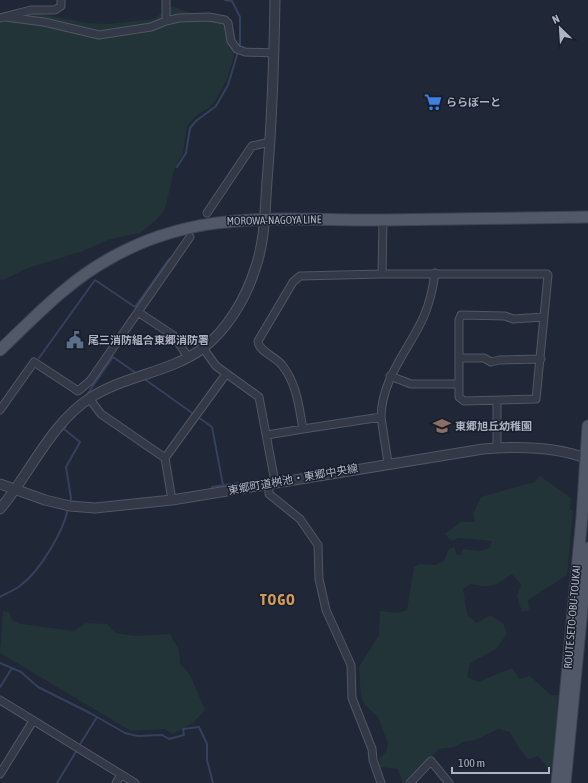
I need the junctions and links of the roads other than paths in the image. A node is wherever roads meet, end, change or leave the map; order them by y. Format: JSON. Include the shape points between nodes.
{"nodes":[{"id":1,"x":62,"y":0,"type":"edge"},
{"id":2,"x":166,"y":0,"type":"edge"},
{"id":3,"x":275,"y":0,"type":"edge"},
{"id":4,"x":2,"y":18,"type":"edge"},
{"id":5,"x":166,"y":21,"type":"junction"},
{"id":6,"x":274,"y":53,"type":"junction"},
{"id":7,"x":270,"y":142,"type":"junction"},
{"id":8,"x":207,"y":213,"type":"dead end"},
{"id":9,"x":588,"y":217,"type":"edge"},
{"id":10,"x":264,"y":219,"type":"junction"},
{"id":11,"x":383,"y":220,"type":"junction"},
{"id":12,"x":190,"y":237,"type":"dead end"},
{"id":13,"x":382,"y":274,"type":"junction"},
{"id":14,"x":435,"y":274,"type":"junction"},
{"id":15,"x":138,"y":312,"type":"junction"},
{"id":16,"x":544,"y":317,"type":"junction"},
{"id":17,"x":203,"y":348,"type":"junction"},
{"id":18,"x":0,"y":350,"type":"edge"},
{"id":19,"x":188,"y":357,"type":"junction"},
{"id":20,"x":459,"y":358,"type":"junction"},
{"id":21,"x":540,"y":359,"type":"junction"},
{"id":22,"x":226,"y":374,"type":"junction"},
{"id":23,"x":390,"y":376,"type":"junction"},
{"id":24,"x":459,"y":384,"type":"junction"},
{"id":25,"x":89,"y":398,"type":"junction"},
{"id":26,"x":498,"y":402,"type":"junction"},
{"id":27,"x":0,"y":410,"type":"edge"},
{"id":28,"x":381,"y":417,"type":"junction"},
{"id":29,"x":588,"y":426,"type":"edge"},
{"id":30,"x":303,"y":429,"type":"junction"},
{"id":31,"x":267,"y":435,"type":"junction"},
{"id":32,"x":497,"y":448,"type":"junction"},
{"id":33,"x":165,"y":458,"type":"junction"},
{"id":34,"x":586,"y":458,"type":"edge"},
{"id":35,"x":388,"y":463,"type":"junction"},
{"id":36,"x":272,"y":483,"type":"junction"},
{"id":37,"x":0,"y":484,"type":"edge"},
{"id":38,"x":16,"y":490,"type":"junction"},
{"id":39,"x":172,"y":500,"type":"junction"},
{"id":40,"x":0,"y":508,"type":"edge"},
{"id":41,"x":588,"y":548,"type":"edge"},
{"id":42,"x":0,"y":700,"type":"edge"},
{"id":43,"x":33,"y":721,"type":"junction"},
{"id":44,"x":0,"y":774,"type":"edge"},
{"id":45,"x":121,"y":775,"type":"junction"},
{"id":46,"x":116,"y":783,"type":"edge"},
{"id":47,"x":136,"y":783,"type":"edge"},
{"id":48,"x":381,"y":783,"type":"edge"},
{"id":49,"x":410,"y":783,"type":"edge"},
{"id":50,"x":449,"y":783,"type":"edge"},
{"id":51,"x":557,"y":783,"type":"edge"},
{"id":52,"x":565,"y":783,"type":"edge"}],
"edges":[{"from":1,"to":4,"type":"street","via":[[61,6],[56,10],[31,10]]},
{"from":2,"to":5,"type":"street"},
{"from":3,"to":6,"type":"street"},
{"from":4,"to":5,"type":"street","via":[[44,22],[99,35],[150,27]]},
{"from":5,"to":6,"type":"street","via":[[209,17],[225,20],[230,28],[231,41],[237,49],[245,52]]},
{"from":6,"to":7,"type":"street"},
{"from":7,"to":8,"type":"street","via":[[252,146]]},
{"from":7,"to":10,"type":"street"},
{"from":9,"to":11,"type":"main road","name":"MOROWA-NAGOYA LINE"},
{"from":10,"to":11,"type":"main road","name":"MOROWA-NAGOYA LINE"},
{"from":10,"to":17,"type":"street","via":[[256,269],[246,291],[229,320]]},
{"from":10,"to":18,"type":"main road","name":"MOROWA-NAGOYA LINE","via":[[213,222],[182,228],[143,242],[110,258],[73,283]]},
{"from":11,"to":13,"type":"street"},
{"from":12,"to":15,"type":"street"},
{"from":13,"to":14,"type":"street"},
{"from":13,"to":30,"type":"street","via":[[300,276],[293,282],[258,341],[260,347],[280,363],[291,379]]},
{"from":14,"to":16,"type":"street","via":[[546,273],[548,275]]},
{"from":14,"to":23,"type":"street","via":[[431,298],[424,315]]},
{"from":15,"to":19,"type":"street","via":[[174,336]]},
{"from":15,"to":27,"type":"street","via":[[90,381],[79,390],[74,390],[34,362]]},
{"from":16,"to":20,"type":"street","via":[[513,319],[505,316],[461,315],[458,320]]},
{"from":16,"to":21,"type":"street"},
{"from":17,"to":19,"type":"street"},
{"from":17,"to":22,"type":"street","via":[[216,366]]},
{"from":19,"to":25,"type":"street","via":[[114,385]]},
{"from":20,"to":21,"type":"street","via":[[484,358],[491,362]]},
{"from":20,"to":24,"type":"street"},
{"from":21,"to":26,"type":"street","via":[[536,399]]},
{"from":22,"to":31,"type":"street","via":[[259,397]]},
{"from":22,"to":33,"type":"street"},
{"from":23,"to":24,"type":"street","via":[[411,384]]},
{"from":23,"to":28,"type":"street","via":[[383,394]]},
{"from":24,"to":26,"type":"street","via":[[461,400]]},
{"from":25,"to":33,"type":"street","via":[[101,414]]},
{"from":25,"to":38,"type":"street","via":[[76,408],[52,437]]},
{"from":26,"to":32,"type":"street"},
{"from":28,"to":30,"type":"street"},
{"from":28,"to":35,"type":"street"},
{"from":29,"to":34,"type":"main road","name":"ROUTE SETO-OBU-TOUKAI"},
{"from":30,"to":31,"type":"street"},
{"from":31,"to":36,"type":"street"},
{"from":32,"to":34,"type":"street","name":"東郷町道桝池・東郷中央線","via":[[541,448]]},
{"from":32,"to":35,"type":"street","name":"東郷町道桝池・東郷中央線"},
{"from":33,"to":39,"type":"street"},
{"from":34,"to":51,"type":"main road","name":"ROUTE SETO-OBU-TOUKAI"},
{"from":35,"to":36,"type":"street","name":"東郷町道桝池・東郷中央線"},
{"from":36,"to":39,"type":"street","name":"東郷町道桝池・東郷中央線"},
{"from":36,"to":48,"type":"street","via":[[269,494],[300,519],[318,545],[319,579],[325,603],[351,665],[352,698],[372,749]]},
{"from":37,"to":38,"type":"street","name":"東郷町道桝池・東郷中央線"},
{"from":38,"to":39,"type":"street","name":"東郷町道桝池・東郷中央線","via":[[70,506],[94,508]]},
{"from":38,"to":40,"type":"street"},
{"from":41,"to":52,"type":"main road","name":"ROUTE SETO-OBU-TOUKAI"},
{"from":42,"to":43,"type":"street"},
{"from":43,"to":44,"type":"street"},
{"from":43,"to":45,"type":"street"},
{"from":45,"to":46,"type":"street"},
{"from":45,"to":47,"type":"street"},
{"from":49,"to":50,"type":"street","via":[[431,761]]}]}
